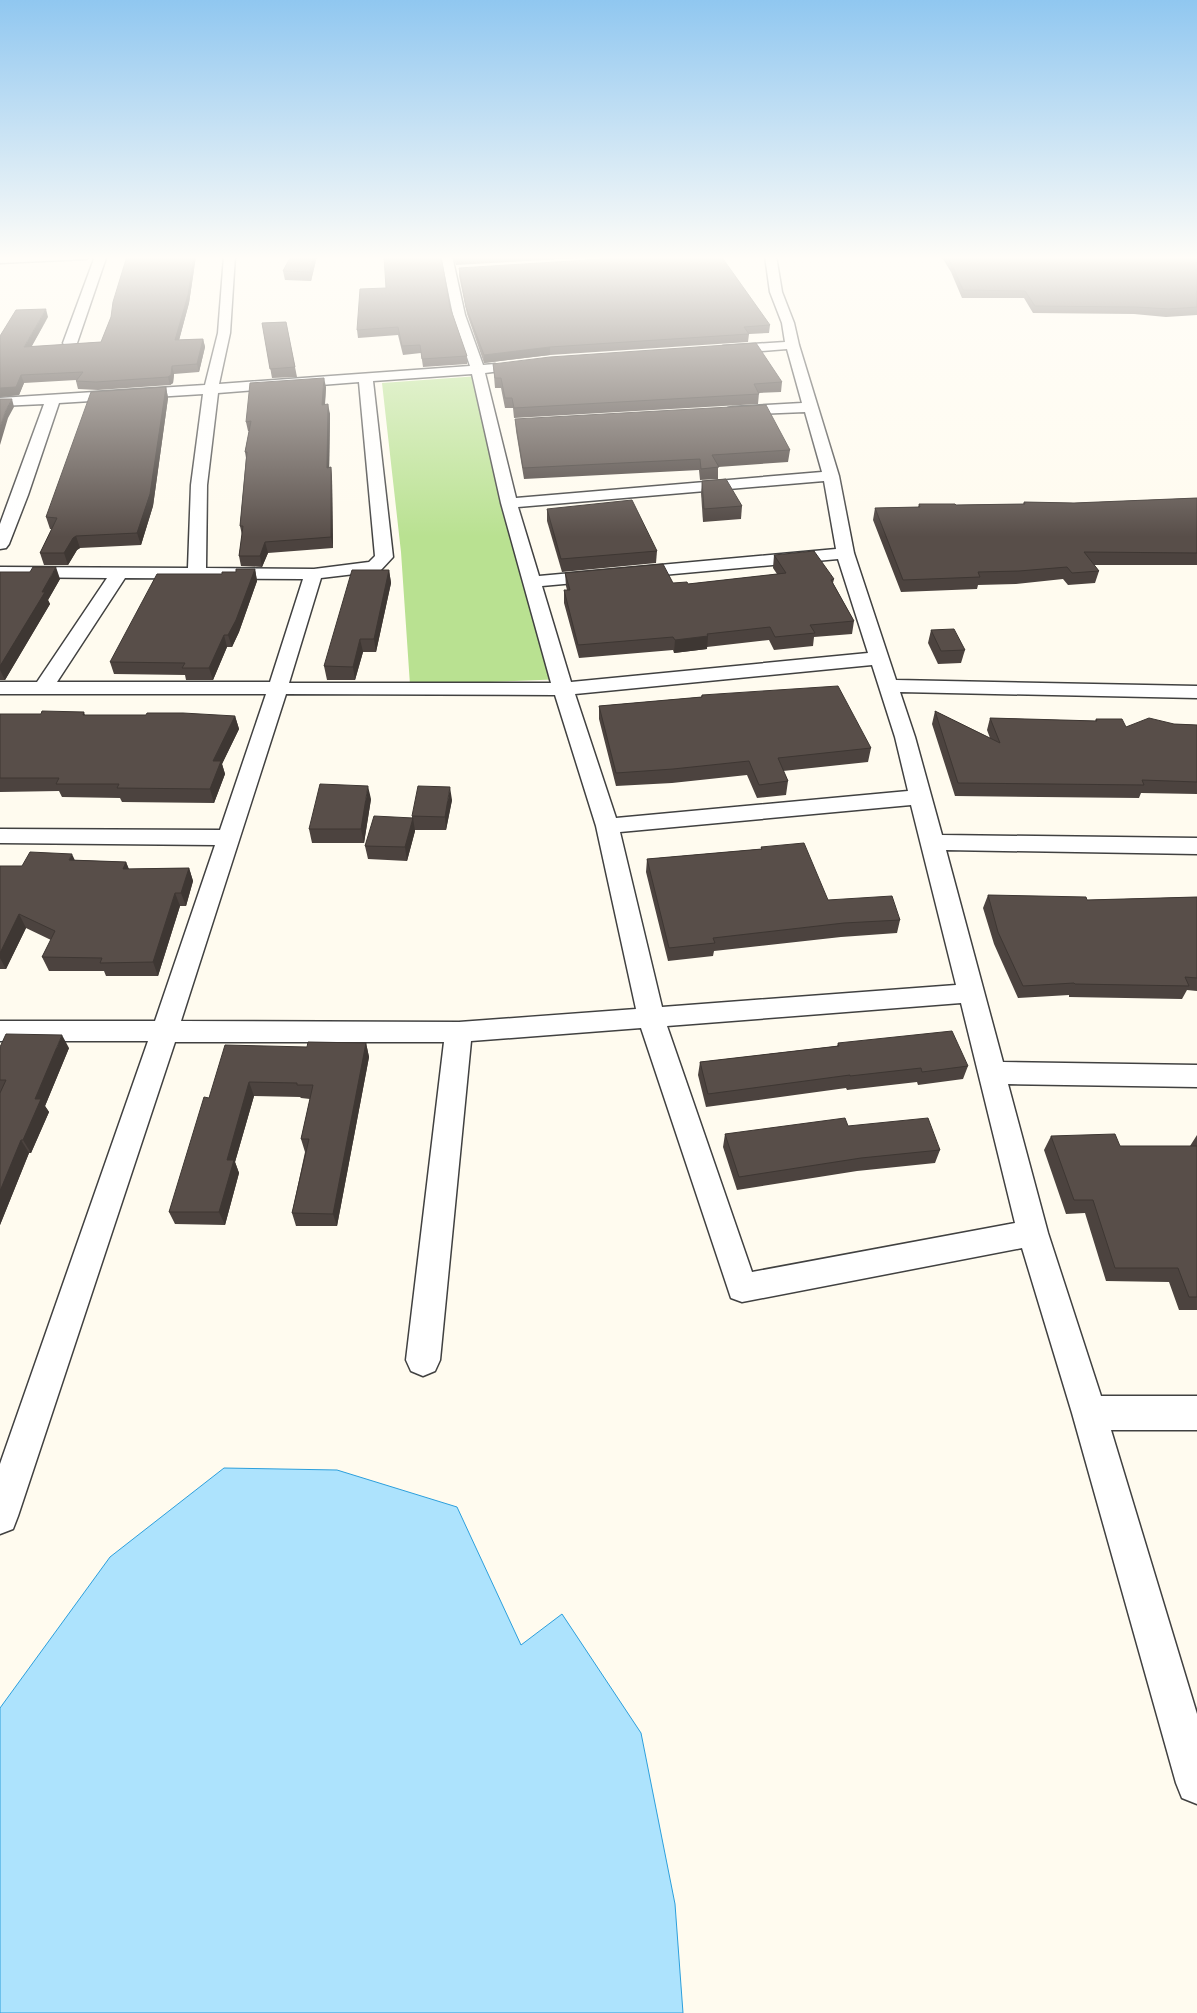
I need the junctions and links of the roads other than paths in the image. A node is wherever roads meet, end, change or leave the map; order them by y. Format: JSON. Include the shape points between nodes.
{"nodes":[{"id":1,"x":220,"y":350,"type":"edge"},
{"id":2,"x":471,"y":350,"type":"edge"},
{"id":3,"x":794,"y":350,"type":"edge"},
{"id":4,"x":505,"y":366,"type":"edge"},
{"id":5,"x":478,"y":370,"type":"junction"},
{"id":6,"x":366,"y":378,"type":"junction"},
{"id":7,"x":211,"y":390,"type":"junction"},
{"id":8,"x":53,"y":399,"type":"junction"},
{"id":9,"x":0,"y":402,"type":"edge"},
{"id":10,"x":812,"y":406,"type":"junction"},
{"id":11,"x":715,"y":412,"type":"edge"},
{"id":12,"x":831,"y":476,"type":"junction"},
{"id":13,"x":509,"y":503,"type":"junction"},
{"id":14,"x":0,"y":544,"type":"edge"},
{"id":15,"x":845,"y":552,"type":"junction"},
{"id":16,"x":0,"y":572,"type":"edge"},
{"id":17,"x":197,"y":573,"type":"junction"},
{"id":18,"x":119,"y":574,"type":"junction"},
{"id":19,"x":314,"y":574,"type":"junction"},
{"id":20,"x":531,"y":582,"type":"junction"},
{"id":21,"x":880,"y":658,"type":"junction"},
{"id":22,"x":889,"y":686,"type":"junction"},
{"id":23,"x":44,"y":687,"type":"junction"},
{"id":24,"x":0,"y":688,"type":"edge"},
{"id":25,"x":278,"y":689,"type":"junction"},
{"id":26,"x":562,"y":689,"type":"junction"},
{"id":27,"x":1197,"y":692,"type":"edge"},
{"id":28,"x":920,"y":797,"type":"junction"},
{"id":29,"x":607,"y":826,"type":"junction"},
{"id":30,"x":0,"y":836,"type":"edge"},
{"id":31,"x":229,"y":838,"type":"junction"},
{"id":32,"x":933,"y":842,"type":"junction"},
{"id":33,"x":1197,"y":846,"type":"edge"},
{"id":34,"x":971,"y":993,"type":"junction"},
{"id":35,"x":650,"y":1017,"type":"junction"},
{"id":36,"x":0,"y":1031,"type":"edge"},
{"id":37,"x":164,"y":1032,"type":"junction"},
{"id":38,"x":459,"y":1032,"type":"junction"},
{"id":39,"x":993,"y":1074,"type":"junction"},
{"id":40,"x":1197,"y":1076,"type":"edge"},
{"id":41,"x":1033,"y":1233,"type":"junction"},
{"id":42,"x":423,"y":1360,"type":"dead end"},
{"id":43,"x":1088,"y":1413,"type":"junction"},
{"id":44,"x":1197,"y":1413,"type":"edge"},
{"id":45,"x":0,"y":1516,"type":"edge"},
{"id":46,"x":1197,"y":1783,"type":"edge"}],
"edges":[{"from":1,"to":7,"type":"street"},
{"from":2,"to":5,"type":"street"},
{"from":3,"to":10,"type":"street"},
{"from":4,"to":5,"type":"street"},
{"from":5,"to":6,"type":"street"},
{"from":5,"to":13,"type":"street","via":[[496,426]]},
{"from":6,"to":7,"type":"street"},
{"from":6,"to":19,"type":"street","via":[[384,557],[374,567]]},
{"from":7,"to":8,"type":"street"},
{"from":7,"to":17,"type":"street","via":[[199,485]]},
{"from":8,"to":9,"type":"street"},
{"from":8,"to":14,"type":"street"},
{"from":10,"to":11,"type":"street"},
{"from":10,"to":12,"type":"street"},
{"from":12,"to":13,"type":"street"},
{"from":12,"to":15,"type":"street"},
{"from":13,"to":20,"type":"street"},
{"from":15,"to":20,"type":"street"},
{"from":15,"to":21,"type":"street"},
{"from":16,"to":18,"type":"street"},
{"from":17,"to":18,"type":"street"},
{"from":17,"to":19,"type":"street"},
{"from":18,"to":23,"type":"street"},
{"from":19,"to":25,"type":"street"},
{"from":20,"to":26,"type":"street"},
{"from":21,"to":22,"type":"street"},
{"from":21,"to":26,"type":"street"},
{"from":22,"to":27,"type":"street"},
{"from":22,"to":28,"type":"street"},
{"from":23,"to":24,"type":"street"},
{"from":23,"to":25,"type":"street"},
{"from":25,"to":26,"type":"street"},
{"from":25,"to":31,"type":"street"},
{"from":26,"to":29,"type":"street"},
{"from":28,"to":29,"type":"street"},
{"from":28,"to":32,"type":"street"},
{"from":29,"to":35,"type":"street"},
{"from":30,"to":31,"type":"street"},
{"from":31,"to":37,"type":"street"},
{"from":32,"to":33,"type":"street"},
{"from":32,"to":34,"type":"street"},
{"from":34,"to":35,"type":"street"},
{"from":34,"to":39,"type":"street"},
{"from":35,"to":38,"type":"street"},
{"from":35,"to":41,"type":"street","via":[[742,1288]]},
{"from":36,"to":37,"type":"street"},
{"from":37,"to":38,"type":"street"},
{"from":37,"to":45,"type":"street"},
{"from":38,"to":42,"type":"street"},
{"from":39,"to":40,"type":"street"},
{"from":39,"to":41,"type":"street"},
{"from":41,"to":43,"type":"street"},
{"from":43,"to":44,"type":"street"},
{"from":43,"to":46,"type":"street"}]}
